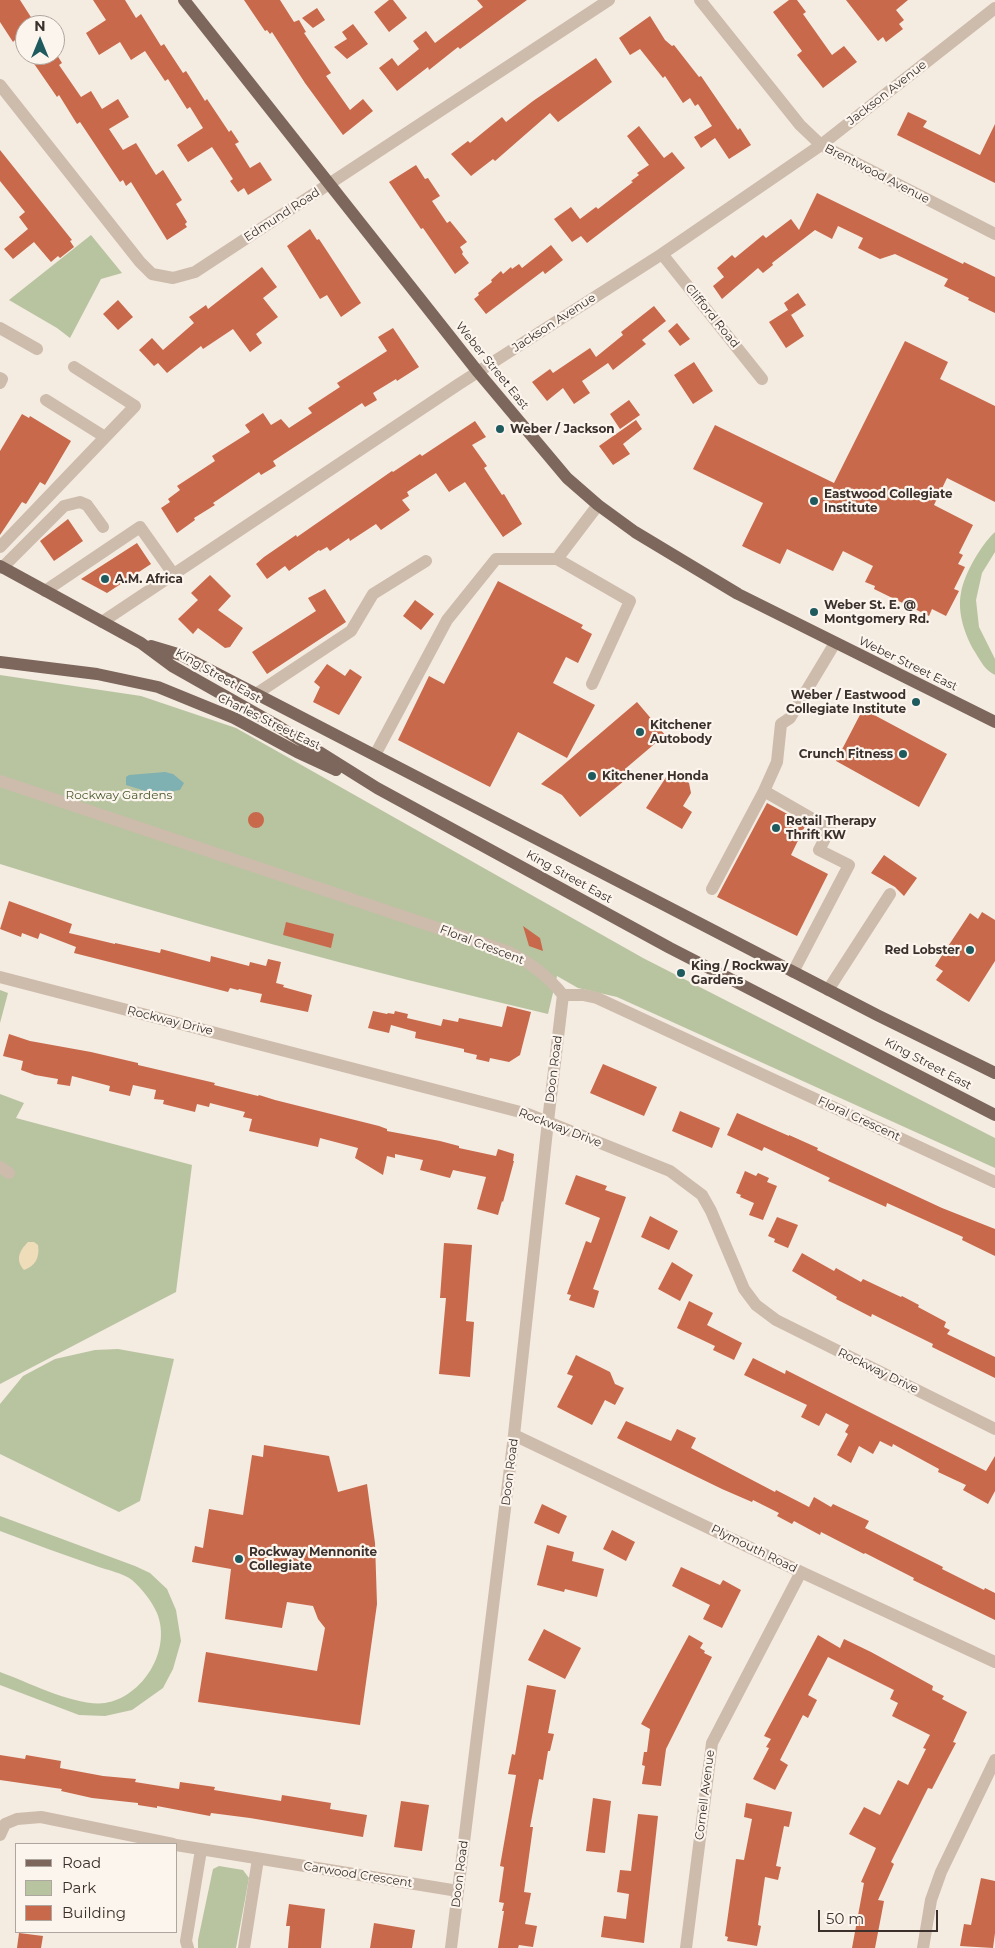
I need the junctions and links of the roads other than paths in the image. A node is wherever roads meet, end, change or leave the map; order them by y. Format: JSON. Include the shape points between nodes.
{"nodes":[{"id":1,"x":184,"y":0,"type":"edge"},
{"id":2,"x":609,"y":0,"type":"edge"},
{"id":3,"x":700,"y":0,"type":"edge"},
{"id":4,"x":995,"y":8,"type":"edge"},
{"id":5,"x":0,"y":85,"type":"edge"},
{"id":6,"x":821,"y":145,"type":"junction"},
{"id":7,"x":330,"y":184,"type":"junction"},
{"id":8,"x":995,"y":234,"type":"edge"},
{"id":9,"x":662,"y":254,"type":"junction"},
{"id":10,"x":0,"y":328,"type":"edge"},
{"id":11,"x":37,"y":349,"type":"dead end"},
{"id":12,"x":74,"y":367,"type":"dead end"},
{"id":13,"x":478,"y":372,"type":"junction"},
{"id":14,"x":0,"y":378,"type":"edge"},
{"id":15,"x":762,"y":379,"type":"dead end"},
{"id":16,"x":0,"y":383,"type":"edge"},
{"id":17,"x":46,"y":400,"type":"dead end"},
{"id":18,"x":105,"y":437,"type":"junction"},
{"id":19,"x":598,"y":505,"type":"junction"},
{"id":20,"x":103,"y":528,"type":"dead end"},
{"id":21,"x":0,"y":547,"type":"edge"},
{"id":22,"x":557,"y":559,"type":"junction"},
{"id":23,"x":426,"y":561,"type":"dead end"},
{"id":24,"x":1,"y":567,"type":"edge"},
{"id":25,"x":174,"y":575,"type":"junction"},
{"id":26,"x":45,"y":591,"type":"junction"},
{"id":27,"x":102,"y":622,"type":"junction"},
{"id":28,"x":141,"y":643,"type":"junction"},
{"id":29,"x":835,"y":643,"type":"junction"},
{"id":30,"x":0,"y":662,"type":"edge"},
{"id":31,"x":592,"y":684,"type":"dead end"},
{"id":32,"x":256,"y":694,"type":"junction"},
{"id":33,"x":995,"y":722,"type":"edge"},
{"id":34,"x":374,"y":755,"type":"junction"},
{"id":35,"x":0,"y":781,"type":"edge"},
{"id":36,"x":377,"y":788,"type":"junction"},
{"id":37,"x":764,"y":791,"type":"junction"},
{"id":38,"x":712,"y":889,"type":"dead end"},
{"id":39,"x":890,"y":894,"type":"dead end"},
{"id":40,"x":793,"y":972,"type":"junction"},
{"id":41,"x":0,"y":977,"type":"edge"},
{"id":42,"x":828,"y":990,"type":"junction"},
{"id":43,"x":563,"y":995,"type":"junction"},
{"id":44,"x":995,"y":1073,"type":"edge"},
{"id":45,"x":995,"y":1115,"type":"edge"},
{"id":46,"x":548,"y":1121,"type":"junction"},
{"id":47,"x":995,"y":1182,"type":"edge"},
{"id":48,"x":995,"y":1429,"type":"edge"},
{"id":49,"x":514,"y":1435,"type":"junction"},
{"id":50,"x":801,"y":1572,"type":"junction"},
{"id":51,"x":995,"y":1662,"type":"edge"},
{"id":52,"x":995,"y":1760,"type":"edge"},
{"id":53,"x":2,"y":1826,"type":"edge"},
{"id":54,"x":164,"y":1843,"type":"edge"},
{"id":55,"x":178,"y":1846,"type":"edge"},
{"id":56,"x":200,"y":1850,"type":"junction"},
{"id":57,"x":258,"y":1859,"type":"junction"},
{"id":58,"x":458,"y":1892,"type":"junction"},
{"id":59,"x":188,"y":1948,"type":"edge"},
{"id":60,"x":244,"y":1948,"type":"edge"},
{"id":61,"x":451,"y":1948,"type":"edge"},
{"id":62,"x":686,"y":1948,"type":"edge"},
{"id":63,"x":923,"y":1948,"type":"edge"}],
"edges":[{"from":1,"to":7,"type":"main road","name":"Weber Street East"},
{"from":2,"to":7,"type":"street","name":"Edmund Road"},
{"from":3,"to":6,"type":"street","name":"Brentwood Avenue","via":[[800,125]]},
{"from":4,"to":6,"type":"street","name":"Jackson Avenue"},
{"from":5,"to":7,"type":"street","name":"Edmund Road","via":[[152,274],[173,278],[195,272]]},
{"from":6,"to":8,"type":"street","name":"Brentwood Avenue"},
{"from":6,"to":9,"type":"street","name":"Jackson Avenue"},
{"from":7,"to":13,"type":"main road","name":"Weber Street East"},
{"from":9,"to":13,"type":"street","name":"Jackson Avenue"},
{"from":9,"to":15,"type":"street","name":"Clifford Road"},
{"from":10,"to":11,"type":"street"},
{"from":12,"to":18,"type":"street","via":[[135,406]]},
{"from":13,"to":19,"type":"main road","name":"Weber Street East","via":[[567,478]]},
{"from":13,"to":25,"type":"street","name":"Jackson Avenue"},
{"from":14,"to":16,"type":"street"},
{"from":17,"to":18,"type":"street"},
{"from":18,"to":21,"type":"street"},
{"from":19,"to":22,"type":"street"},
{"from":19,"to":29,"type":"main road","name":"Weber Street East","via":[[635,532],[722,585]]},
{"from":20,"to":24,"type":"street","via":[[87,505],[80,502],[64,506]]},
{"from":22,"to":31,"type":"street","via":[[630,601]]},
{"from":22,"to":34,"type":"street","via":[[496,559],[447,620]]},
{"from":23,"to":32,"type":"street","via":[[373,594],[351,631]]},
{"from":24,"to":26,"type":"main road","name":"King Street East"},
{"from":25,"to":26,"type":"street","via":[[140,527]]},
{"from":25,"to":27,"type":"street","name":"Jackson Avenue"},
{"from":26,"to":27,"type":"main road","name":"King Street East"},
{"from":27,"to":28,"type":"main road","name":"King Street East"},
{"from":28,"to":32,"type":"main road","name":"King Street East","via":[[181,655]]},
{"from":28,"to":36,"type":"main road","name":"King Street East","via":[[172,666],[278,726]]},
{"from":29,"to":33,"type":"main road","name":"Weber Street East"},
{"from":29,"to":37,"type":"street","via":[[790,718],[781,724],[777,762]]},
{"from":30,"to":36,"type":"main road","name":"Charles Street East","via":[[97,674],[158,687],[234,718],[297,752]]},
{"from":32,"to":34,"type":"main road","name":"King Street East"},
{"from":34,"to":40,"type":"main road","name":"King Street East"},
{"from":35,"to":43,"type":"street","name":"Floral Crescent","via":[[509,952],[529,962],[553,981]]},
{"from":36,"to":45,"type":"main road","name":"King Street East","via":[[670,948]]},
{"from":37,"to":38,"type":"street"},
{"from":37,"to":40,"type":"street","via":[[830,829],[819,850],[849,865]]},
{"from":39,"to":42,"type":"street"},
{"from":40,"to":42,"type":"main road","name":"King Street East"},
{"from":41,"to":46,"type":"street","name":"Rockway Drive"},
{"from":42,"to":44,"type":"main road","name":"King Street East"},
{"from":43,"to":46,"type":"street","name":"Doon Road"},
{"from":43,"to":47,"type":"street","name":"Floral Crescent","via":[[597,998]]},
{"from":46,"to":48,"type":"street","name":"Rockway Drive","via":[[670,1171],[702,1195],[744,1289],[756,1305],[776,1320]]},
{"from":46,"to":49,"type":"street","name":"Doon Road"},
{"from":49,"to":50,"type":"street","name":"Plymouth Road"},
{"from":49,"to":58,"type":"street","name":"Doon Road"},
{"from":50,"to":51,"type":"street","name":"Plymouth Road"},
{"from":50,"to":62,"type":"street","name":"Cornell Avenue","via":[[712,1743]]},
{"from":52,"to":63,"type":"street","via":[[941,1872],[931,1900]]},
{"from":53,"to":54,"type":"street","name":"Carwood Crescent","via":[[20,1818],[41,1817]]},
{"from":55,"to":56,"type":"street","name":"Carwood Crescent"},
{"from":56,"to":57,"type":"street","name":"Carwood Crescent"},
{"from":56,"to":59,"type":"street","via":[[186,1941]]},
{"from":57,"to":58,"type":"street","name":"Carwood Crescent"},
{"from":57,"to":60,"type":"street"},
{"from":58,"to":61,"type":"street","name":"Doon Road"}]}
